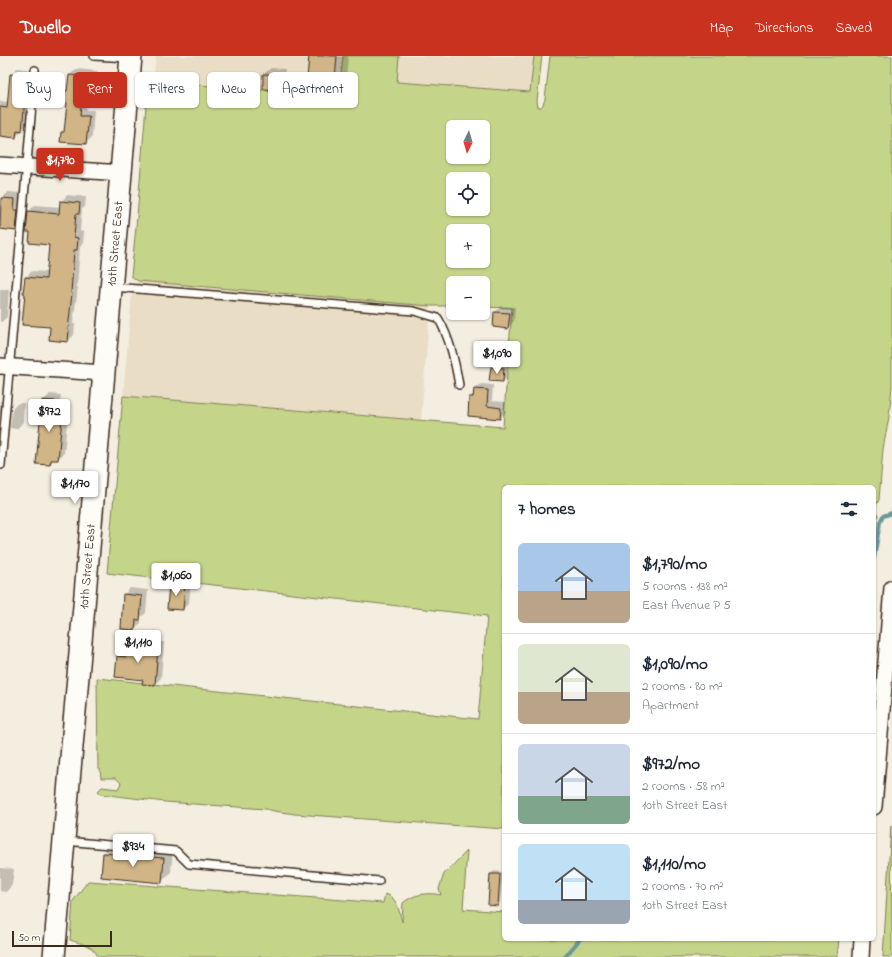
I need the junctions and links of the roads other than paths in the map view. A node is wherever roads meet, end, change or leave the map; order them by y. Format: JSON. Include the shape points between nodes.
{"nodes":[{"id":1,"x":94,"y":56,"type":"edge"},
{"id":2,"x":131,"y":57,"type":"edge"},
{"id":3,"x":35,"y":70,"type":"dead end"},
{"id":4,"x":0,"y":165,"type":"edge"},
{"id":5,"x":26,"y":166,"type":"junction"},
{"id":6,"x":122,"y":173,"type":"junction"},
{"id":7,"x":111,"y":287,"type":"junction"},
{"id":8,"x":5,"y":366,"type":"edge"},
{"id":9,"x":103,"y":373,"type":"junction"},
{"id":10,"x":459,"y":385,"type":"dead end"},
{"id":11,"x":2,"y":465,"type":"dead end"},
{"id":12,"x":892,"y":588,"type":"edge"},
{"id":13,"x":876,"y":783,"type":"edge"},
{"id":14,"x":63,"y":841,"type":"junction"},
{"id":15,"x":378,"y":881,"type":"dead end"},
{"id":16,"x":862,"y":941,"type":"edge"},
{"id":17,"x":54,"y":957,"type":"edge"},
{"id":18,"x":861,"y":957,"type":"edge"}],
"edges":[{"from":1,"to":2,"type":"lane"},
{"from":2,"to":6,"type":"main road","name":"10th Street East"},
{"from":3,"to":5,"type":"lane"},
{"from":4,"to":5,"type":"street"},
{"from":5,"to":6,"type":"street"},
{"from":5,"to":8,"type":"lane"},
{"from":6,"to":7,"type":"main road","name":"10th Street East"},
{"from":7,"to":9,"type":"main road","name":"10th Street East"},
{"from":7,"to":10,"type":"lane","via":[[414,311],[438,318],[455,360]]},
{"from":8,"to":9,"type":"street"},
{"from":8,"to":11,"type":"lane"},
{"from":9,"to":14,"type":"main road","name":"10th Street East"},
{"from":12,"to":13,"type":"street"},
{"from":14,"to":15,"type":"lane","via":[[176,850],[189,864]]},
{"from":14,"to":17,"type":"main road","name":"10th Street East"},
{"from":16,"to":18,"type":"street"}]}
